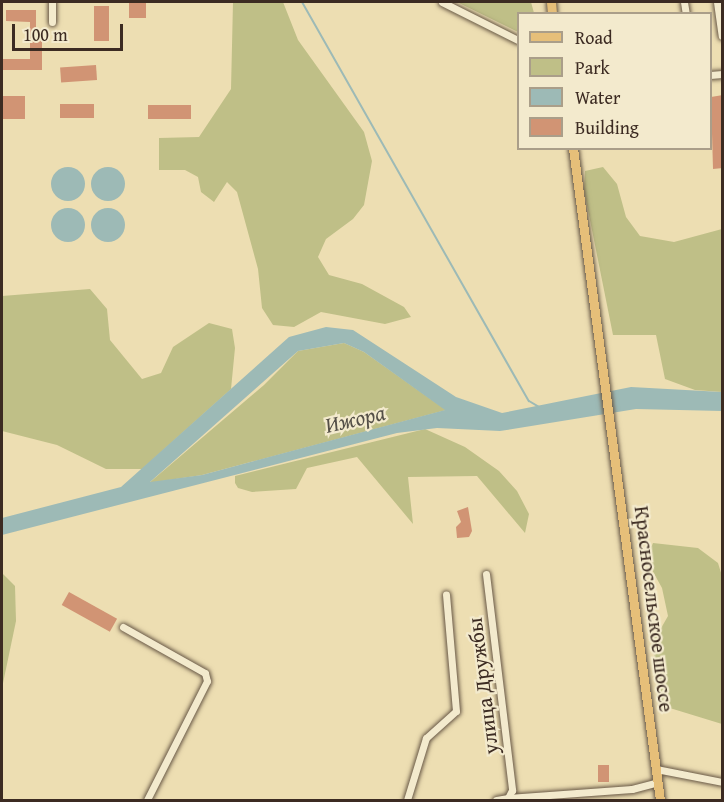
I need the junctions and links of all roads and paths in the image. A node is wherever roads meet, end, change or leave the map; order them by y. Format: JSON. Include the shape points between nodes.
{"nodes":[{"id":1,"x":52,"y":2,"type":"edge"},
{"id":2,"x":442,"y":2,"type":"edge"},
{"id":3,"x":717,"y":2,"type":"edge"},
{"id":4,"x":52,"y":22,"type":"dead end"},
{"id":5,"x":723,"y":36,"type":"edge"},
{"id":6,"x":517,"y":39,"type":"edge"},
{"id":7,"x":573,"y":150,"type":"edge"},
{"id":8,"x":486,"y":574,"type":"dead end"},
{"id":9,"x":446,"y":594,"type":"dead end"},
{"id":10,"x":123,"y":627,"type":"dead end"},
{"id":11,"x":656,"y":769,"type":"junction"},
{"id":12,"x":658,"y":782,"type":"junction"},
{"id":13,"x":723,"y":782,"type":"edge"},
{"id":14,"x":510,"y":796,"type":"junction"},
{"id":15,"x":147,"y":801,"type":"edge"},
{"id":16,"x":407,"y":801,"type":"edge"},
{"id":17,"x":496,"y":801,"type":"edge"},
{"id":18,"x":660,"y":801,"type":"edge"}],
"edges":[{"from":1,"to":4,"type":"street"},
{"from":2,"to":6,"type":"street"},
{"from":3,"to":5,"type":"street"},
{"from":7,"to":11,"type":"main road","name":"Красносельское шоссе"},
{"from":8,"to":14,"type":"street","name":"улица Дружбы"},
{"from":9,"to":16,"type":"street","via":[[456,711],[426,738]]},
{"from":10,"to":15,"type":"street","via":[[206,673],[207,681]]},
{"from":11,"to":12,"type":"main road","name":"Красносельское шоссе"},
{"from":11,"to":13,"type":"street"},
{"from":12,"to":14,"type":"street","via":[[632,789]]},
{"from":12,"to":18,"type":"main road","name":"Красносельское шоссе"},
{"from":14,"to":17,"type":"street"}]}
